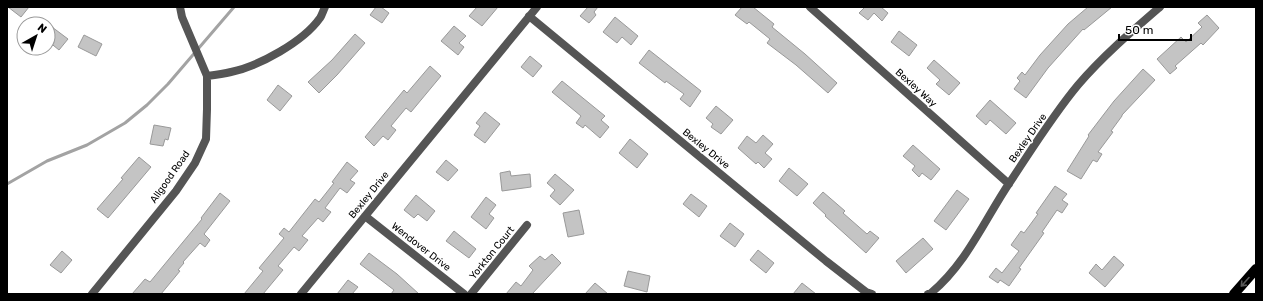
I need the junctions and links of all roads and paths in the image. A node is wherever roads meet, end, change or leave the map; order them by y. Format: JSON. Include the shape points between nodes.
{"nodes":[{"id":1,"x":180,"y":7,"type":"edge"},
{"id":2,"x":325,"y":7,"type":"edge"},
{"id":3,"x":537,"y":7,"type":"edge"},
{"id":4,"x":810,"y":7,"type":"edge"},
{"id":5,"x":1160,"y":7,"type":"edge"},
{"id":6,"x":529,"y":16,"type":"junction"},
{"id":7,"x":206,"y":76,"type":"junction"},
{"id":8,"x":1009,"y":184,"type":"junction"},
{"id":9,"x":365,"y":216,"type":"junction"},
{"id":10,"x":527,"y":225,"type":"dead end"},
{"id":11,"x":1256,"y":269,"type":"edge"},
{"id":12,"x":92,"y":294,"type":"edge"},
{"id":13,"x":301,"y":294,"type":"edge"},
{"id":14,"x":464,"y":294,"type":"edge"},
{"id":15,"x":471,"y":294,"type":"edge"},
{"id":16,"x":872,"y":294,"type":"edge"},
{"id":17,"x":928,"y":294,"type":"edge"},
{"id":18,"x":1234,"y":294,"type":"edge"}],
"edges":[{"from":1,"to":7,"type":"street","name":"Allgood Road"},
{"from":2,"to":7,"type":"street","via":[[320,18],[305,34],[283,50],[232,72]]},
{"from":3,"to":6,"type":"street","name":"Bexley Drive"},
{"from":4,"to":8,"type":"street","name":"Bexley Way"},
{"from":5,"to":8,"type":"street","name":"Bexley Drive","via":[[1120,41],[1079,84]]},
{"from":6,"to":9,"type":"street","name":"Bexley Drive"},
{"from":6,"to":16,"type":"street","name":"Bexley Drive","via":[[826,261]]},
{"from":7,"to":12,"type":"street","name":"Allgood Road","via":[[206,139],[195,163],[176,191]]},
{"from":8,"to":17,"type":"street","name":"Bexley Drive","via":[[948,278]]},
{"from":9,"to":13,"type":"street","name":"Bexley Drive"},
{"from":9,"to":14,"type":"street","name":"Wendover Drive"},
{"from":10,"to":15,"type":"street","name":"Yorkton Court"},
{"from":11,"to":18,"type":"main road","one_way":true}]}
